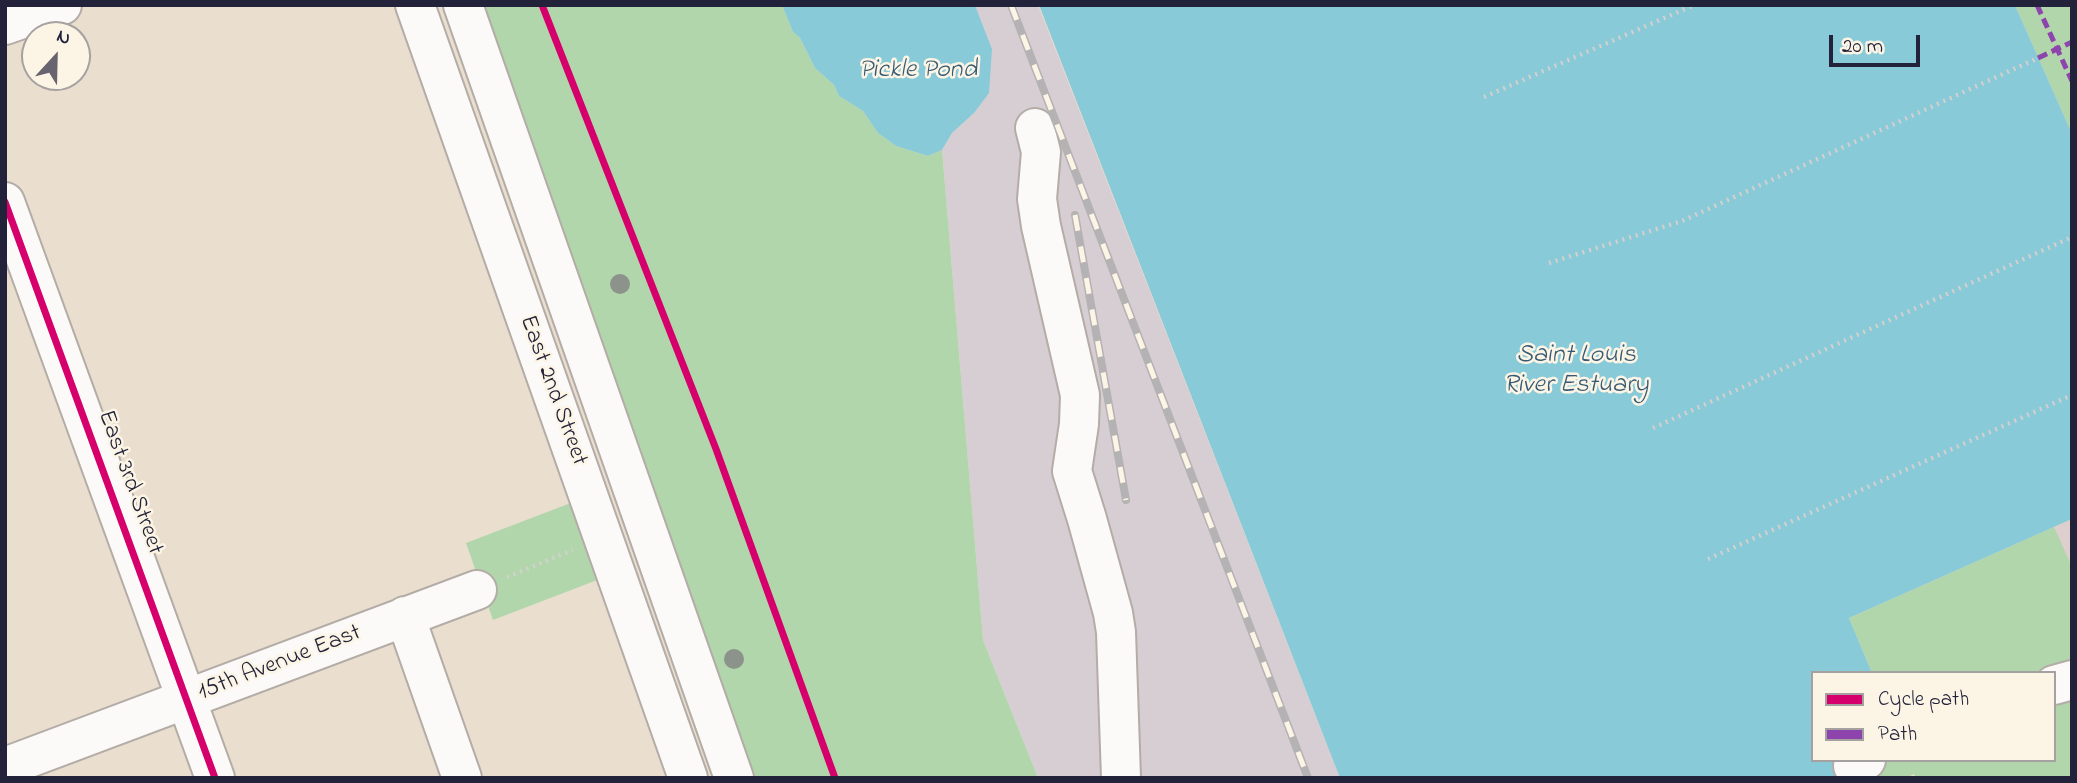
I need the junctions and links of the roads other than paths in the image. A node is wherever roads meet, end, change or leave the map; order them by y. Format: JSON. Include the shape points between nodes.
{"nodes":[{"id":1,"x":62,"y":5,"type":"edge"},
{"id":2,"x":415,"y":5,"type":"edge"},
{"id":3,"x":463,"y":5,"type":"edge"},
{"id":4,"x":5,"y":25,"type":"edge"},
{"id":5,"x":1035,"y":128,"type":"dead end"},
{"id":6,"x":5,"y":202,"type":"edge"},
{"id":7,"x":477,"y":590,"type":"road end"},
{"id":8,"x":405,"y":616,"type":"junction"},
{"id":9,"x":188,"y":699,"type":"junction"},
{"id":10,"x":5,"y":767,"type":"edge"},
{"id":11,"x":215,"y":778,"type":"edge"},
{"id":12,"x":462,"y":778,"type":"edge"},
{"id":13,"x":688,"y":778,"type":"edge"},
{"id":14,"x":734,"y":778,"type":"edge"},
{"id":15,"x":1121,"y":778,"type":"edge"}],
"edges":[{"from":1,"to":4,"type":"main road"},
{"from":2,"to":13,"type":"main road","name":"East 2nd Street"},
{"from":3,"to":14,"type":"main road","name":"East 2nd Street"},
{"from":5,"to":15,"type":"main road","via":[[1041,152],[1037,200],[1041,226],[1080,395],[1072,471],[1116,632]]},
{"from":6,"to":9,"type":"main road","name":"East 3rd Street"},
{"from":7,"to":8,"type":"main road","name":"15th Avenue East"},
{"from":8,"to":9,"type":"main road","name":"15th Avenue East"},
{"from":8,"to":12,"type":"main road"},
{"from":9,"to":10,"type":"main road","name":"15th Avenue East"},
{"from":9,"to":11,"type":"main road","name":"East 3rd Street"}]}
